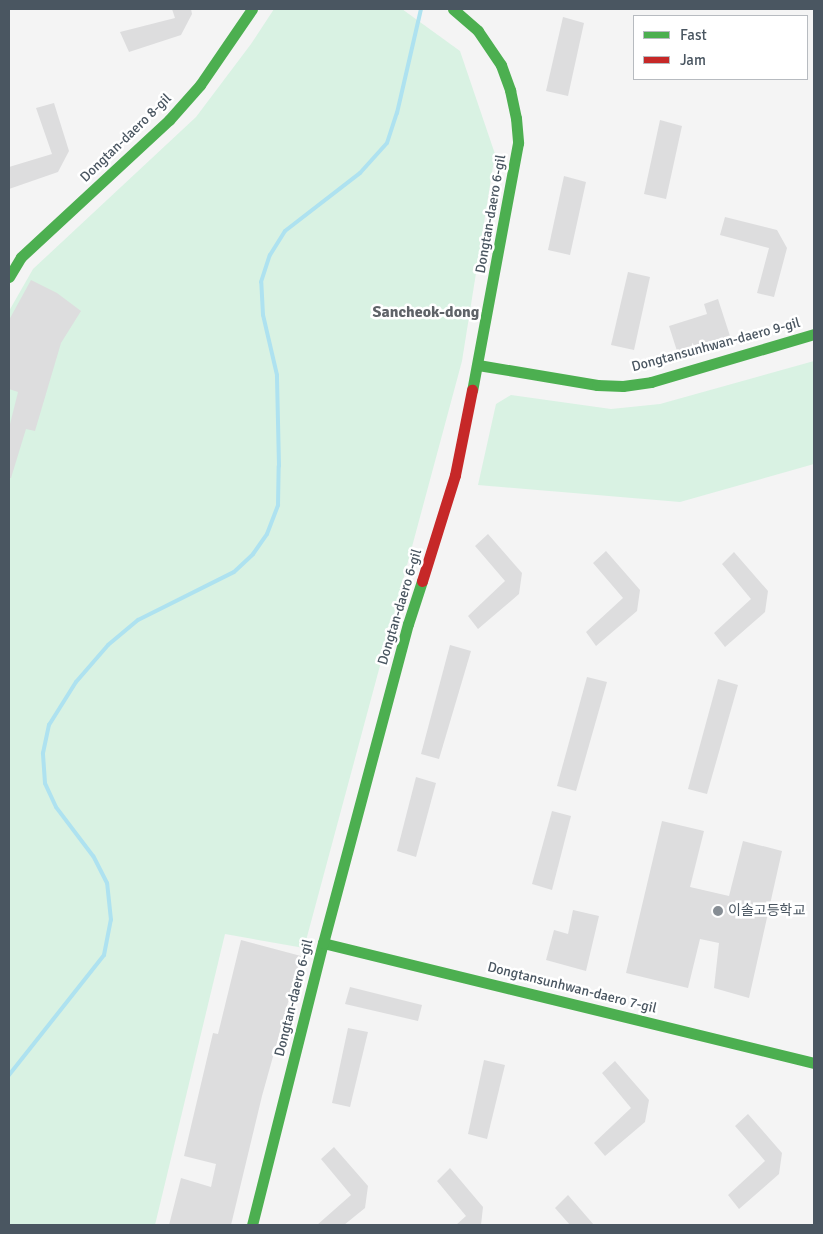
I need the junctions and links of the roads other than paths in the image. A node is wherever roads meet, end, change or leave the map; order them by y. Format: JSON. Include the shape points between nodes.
{"nodes":[{"id":1,"x":252,"y":9,"type":"edge"},
{"id":2,"x":453,"y":9,"type":"edge"},
{"id":3,"x":9,"y":254,"type":"edge"},
{"id":4,"x":21,"y":257,"type":"junction"},
{"id":5,"x":9,"y":277,"type":"edge"},
{"id":6,"x":814,"y":334,"type":"edge"},
{"id":7,"x":478,"y":365,"type":"junction"},
{"id":8,"x":323,"y":942,"type":"junction"},
{"id":9,"x":814,"y":1063,"type":"edge"},
{"id":10,"x":252,"y":1225,"type":"edge"}],
"edges":[{"from":1,"to":4,"type":"street","name":"Dongtan-daero 8-gil","via":[[200,85],[169,120]]},
{"from":2,"to":7,"type":"street","name":"Dongtan-daero 6-gil","via":[[478,31],[494,52],[510,90],[518,144]]},
{"from":3,"to":4,"type":"street"},
{"from":4,"to":5,"type":"street","name":"Dongtan-daero 8-gil"},
{"from":6,"to":7,"type":"street","name":"Dongtansunhwan-daero 9-gil","via":[[651,382],[623,386],[597,385]]},
{"from":7,"to":8,"type":"street","name":"Dongtan-daero 6-gil","via":[[452,488],[408,624]]},
{"from":8,"to":9,"type":"street","name":"Dongtansunhwan-daero 7-gil"},
{"from":8,"to":10,"type":"street","name":"Dongtan-daero 6-gil"}]}
